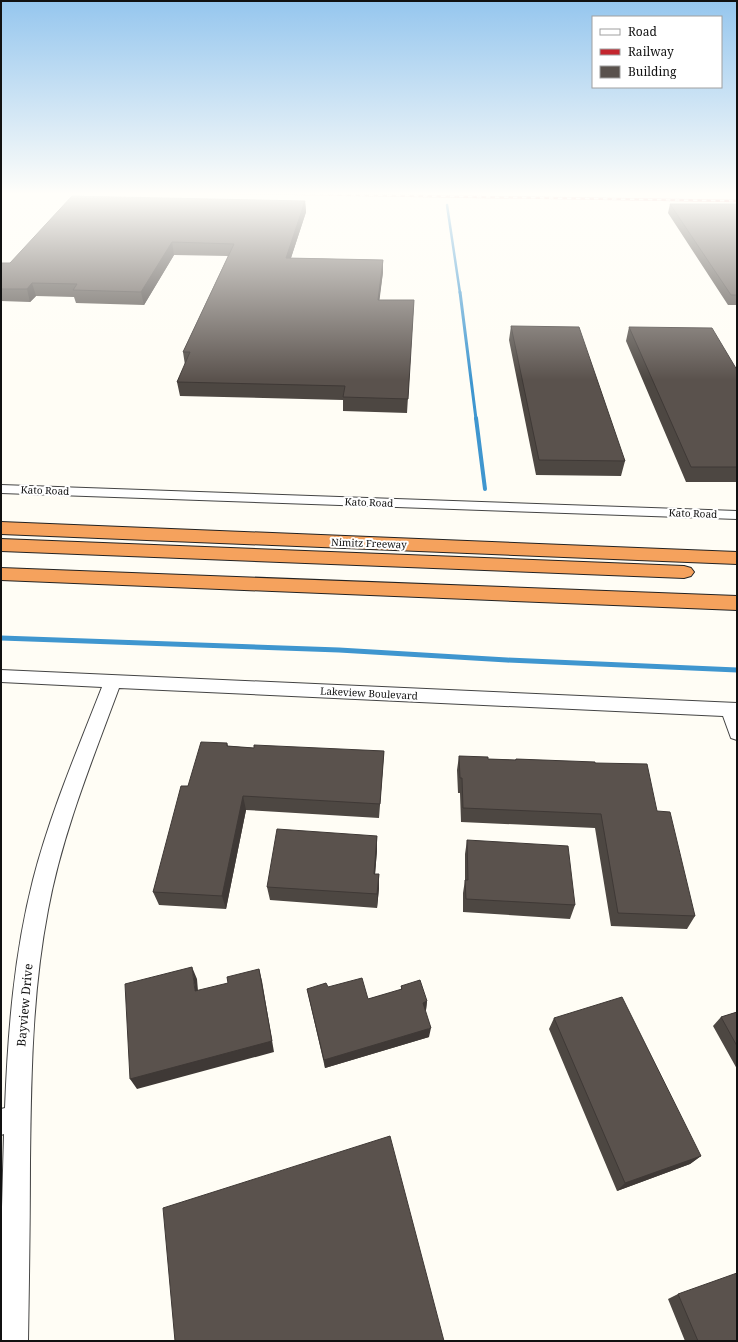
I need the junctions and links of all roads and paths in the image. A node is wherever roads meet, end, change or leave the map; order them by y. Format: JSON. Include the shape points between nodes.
{"nodes":[{"id":1,"x":1,"y":489,"type":"edge"},
{"id":2,"x":737,"y":515,"type":"edge"},
{"id":3,"x":1,"y":528,"type":"edge"},
{"id":4,"x":1,"y":545,"type":"edge"},
{"id":5,"x":737,"y":558,"type":"edge"},
{"id":6,"x":1,"y":574,"type":"edge"},
{"id":7,"x":737,"y":574,"type":"edge"},
{"id":8,"x":737,"y":603,"type":"edge"},
{"id":9,"x":1,"y":676,"type":"edge"},
{"id":10,"x":113,"y":682,"type":"junction"},
{"id":11,"x":733,"y":710,"type":"edge"},
{"id":12,"x":737,"y":733,"type":"edge"},
{"id":13,"x":9,"y":1120,"type":"edge"},
{"id":14,"x":13,"y":1341,"type":"edge"}],
"edges":[{"from":1,"to":2,"type":"street","name":"Kato Road"},
{"from":3,"to":5,"type":"highway","name":"Nimitz Freeway"},
{"from":4,"to":7,"type":"highway"},
{"from":6,"to":8,"type":"highway"},
{"from":9,"to":10,"type":"street","name":"Lakeview Boulevard"},
{"from":10,"to":11,"type":"street","name":"Lakeview Boulevard"},
{"from":10,"to":13,"type":"street","name":"Bayview Drive","via":[[50,853],[37,909],[26,980],[21,1041]]},
{"from":11,"to":12,"type":"street"},
{"from":13,"to":14,"type":"street","name":"Bayview Drive"}]}
